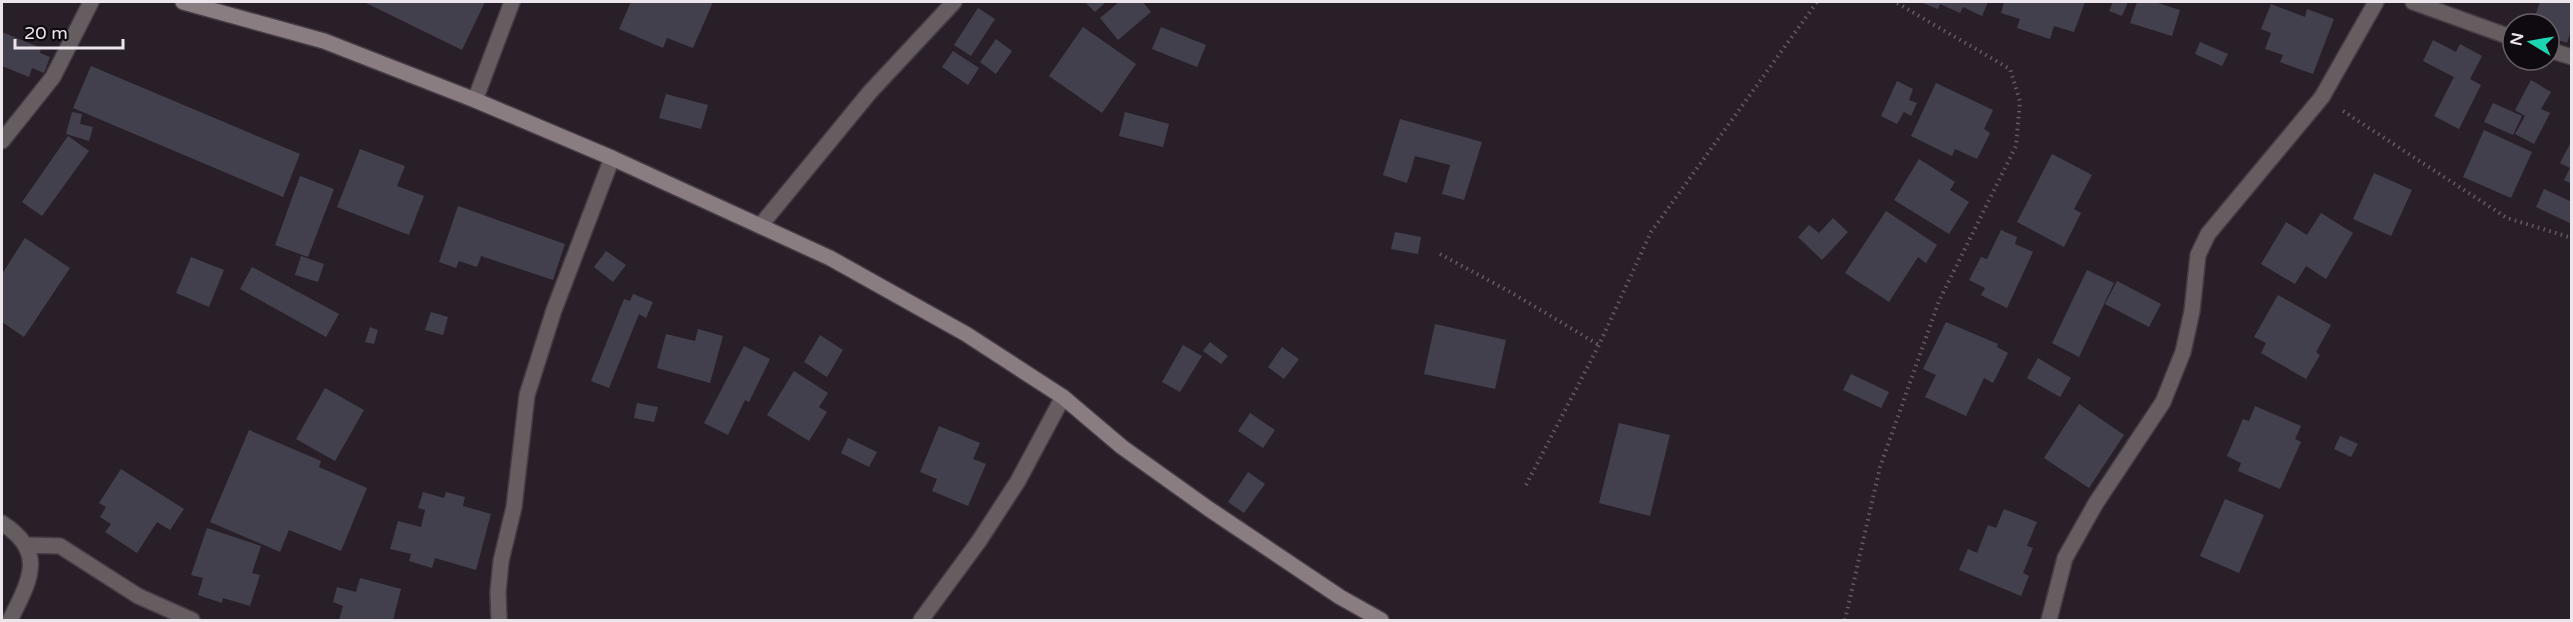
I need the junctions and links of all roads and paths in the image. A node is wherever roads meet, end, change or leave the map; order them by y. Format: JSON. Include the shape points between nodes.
{"nodes":[{"id":1,"x":91,"y":2,"type":"edge"},
{"id":2,"x":183,"y":2,"type":"edge"},
{"id":3,"x":512,"y":2,"type":"edge"},
{"id":4,"x":954,"y":2,"type":"edge"},
{"id":5,"x":1817,"y":2,"type":"edge"},
{"id":6,"x":1895,"y":2,"type":"edge"},
{"id":7,"x":2376,"y":2,"type":"edge"},
{"id":8,"x":2413,"y":2,"type":"edge"},
{"id":9,"x":2501,"y":34,"type":"edge"},
{"id":10,"x":2322,"y":97,"type":"junction"},
{"id":11,"x":475,"y":100,"type":"junction"},
{"id":12,"x":2,"y":141,"type":"edge"},
{"id":13,"x":612,"y":158,"type":"junction"},
{"id":14,"x":760,"y":226,"type":"junction"},
{"id":15,"x":2571,"y":238,"type":"edge"},
{"id":16,"x":1440,"y":254,"type":"dead end"},
{"id":17,"x":1599,"y":345,"type":"junction"},
{"id":18,"x":1063,"y":397,"type":"junction"},
{"id":19,"x":1526,"y":485,"type":"dead end"},
{"id":20,"x":2,"y":523,"type":"edge"},
{"id":21,"x":27,"y":545,"type":"junction"},
{"id":22,"x":10,"y":621,"type":"edge"},
{"id":23,"x":192,"y":621,"type":"edge"},
{"id":24,"x":499,"y":621,"type":"edge"},
{"id":25,"x":921,"y":621,"type":"edge"},
{"id":26,"x":1381,"y":621,"type":"edge"},
{"id":27,"x":1845,"y":621,"type":"edge"},
{"id":28,"x":2049,"y":621,"type":"edge"}],
"edges":[{"from":1,"to":12,"type":"street","via":[[52,77]]},
{"from":2,"to":11,"type":"street","via":[[324,41]]},
{"from":3,"to":11,"type":"street"},
{"from":4,"to":14,"type":"street","via":[[870,92]]},
{"from":5,"to":17,"type":"path","via":[[1651,232]]},
{"from":6,"to":27,"type":"path","via":[[2010,69],[2020,101],[2016,146],[1939,301],[1880,467]]},
{"from":7,"to":10,"type":"street"},
{"from":8,"to":9,"type":"street"},
{"from":10,"to":15,"type":"path","via":[[2507,218]]},
{"from":10,"to":28,"type":"street","via":[[2208,234],[2198,255],[2183,352],[2163,402],[2096,503],[2065,558]]},
{"from":11,"to":13,"type":"street"},
{"from":13,"to":14,"type":"street"},
{"from":13,"to":24,"type":"street","via":[[554,310],[527,395],[514,507],[501,561]]},
{"from":14,"to":18,"type":"street","via":[[830,258],[966,334]]},
{"from":16,"to":17,"type":"path"},
{"from":17,"to":19,"type":"path"},
{"from":18,"to":25,"type":"street","via":[[1018,481]]},
{"from":18,"to":26,"type":"street","via":[[1122,447],[1209,509]]},
{"from":20,"to":21,"type":"street"},
{"from":21,"to":22,"type":"street","via":[[32,562],[25,590]]},
{"from":21,"to":23,"type":"street","via":[[60,546],[138,596]]}]}
